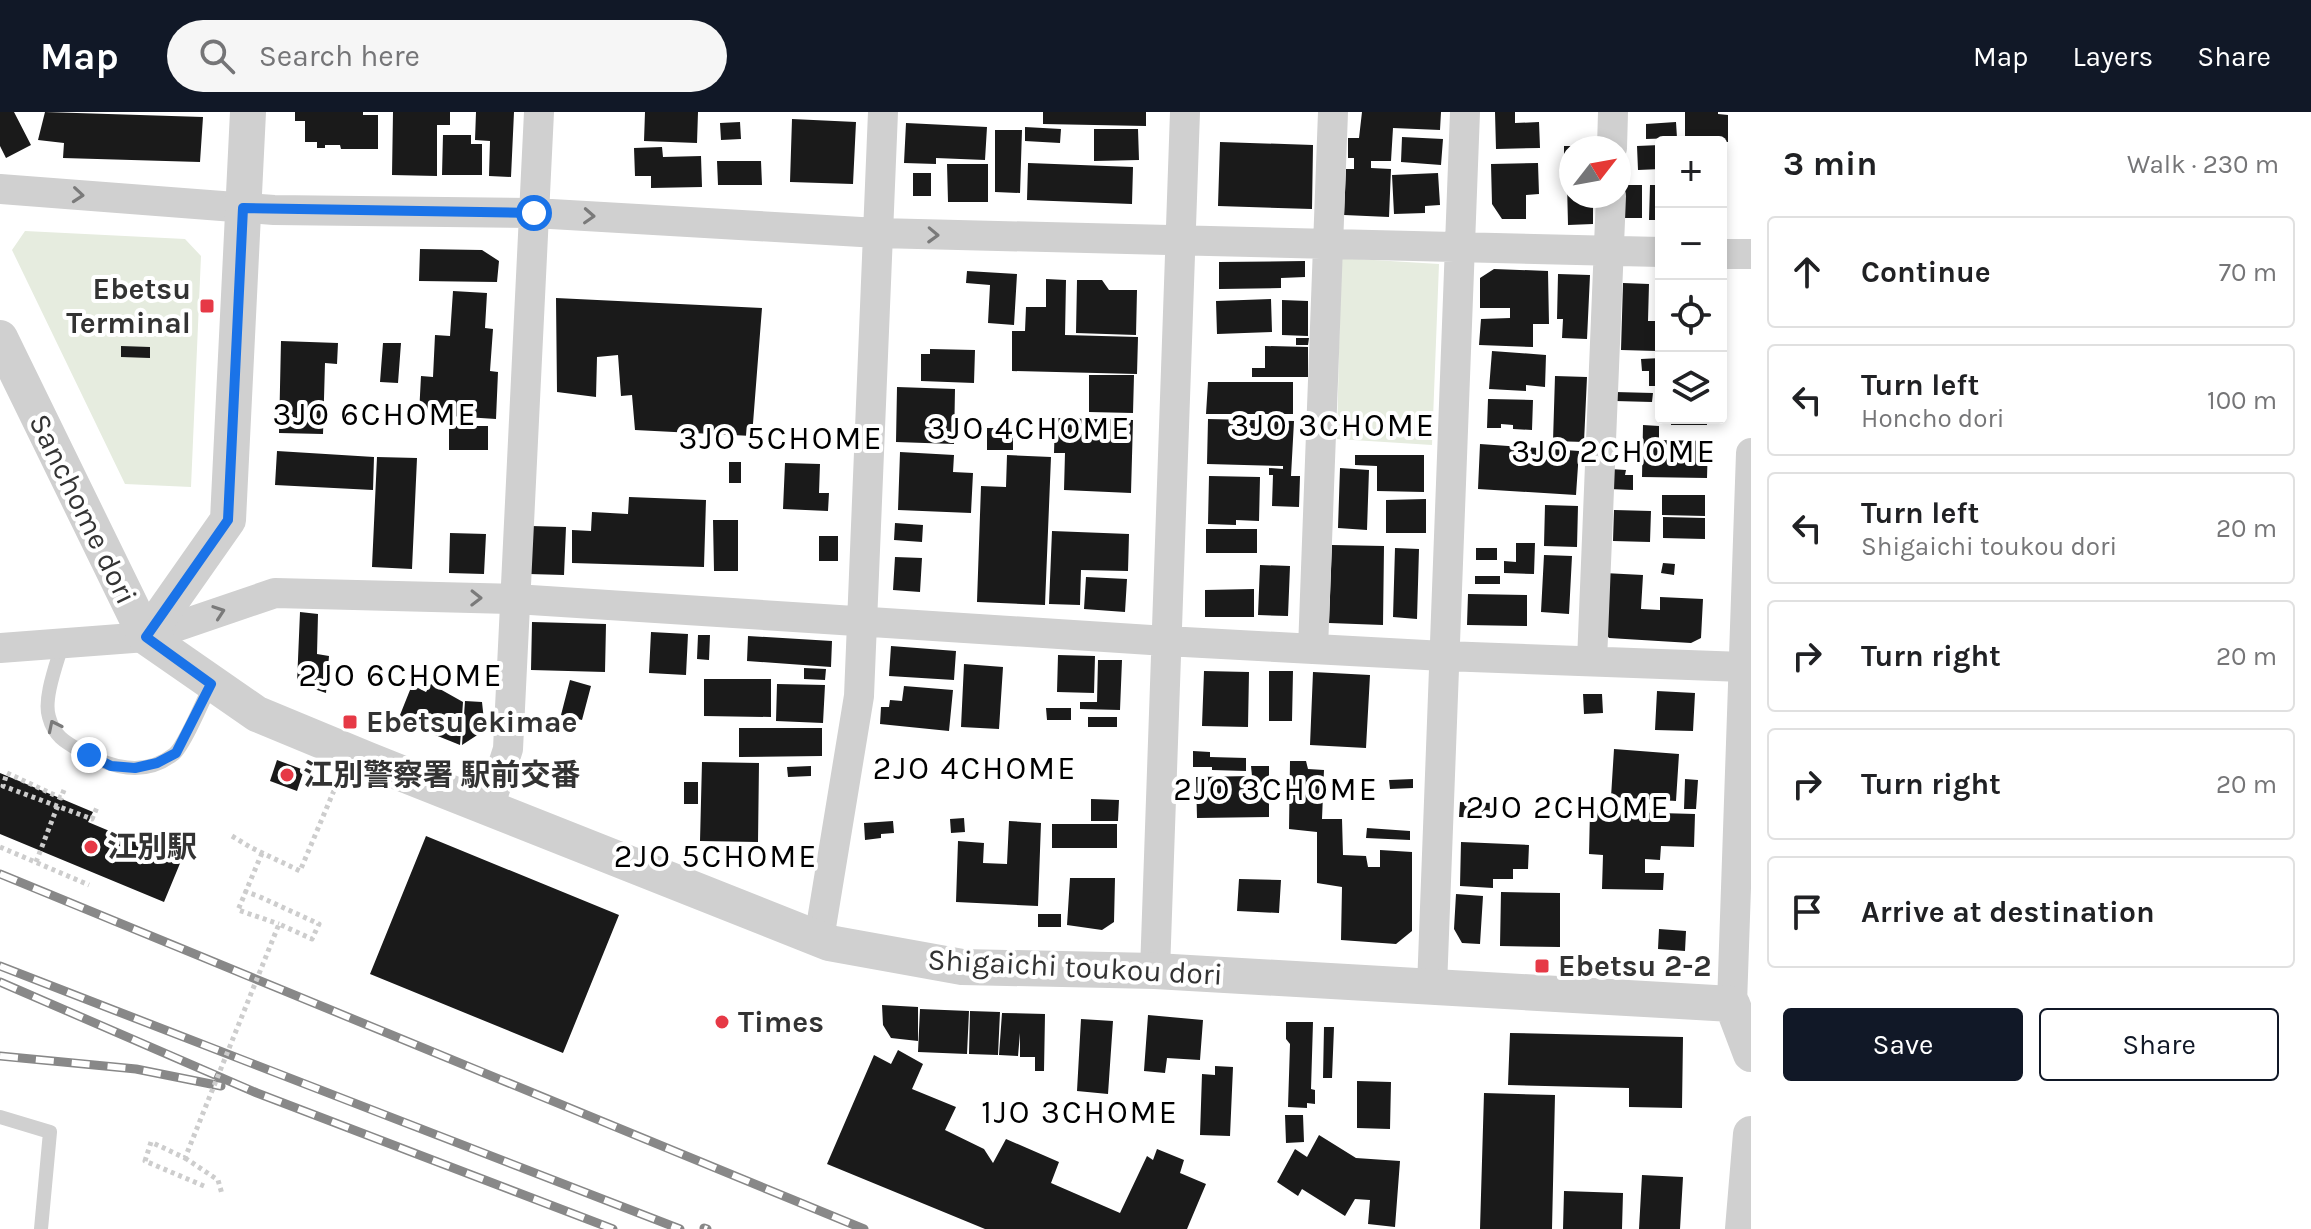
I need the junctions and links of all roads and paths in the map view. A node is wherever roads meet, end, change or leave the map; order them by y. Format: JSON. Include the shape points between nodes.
{"nodes":[{"id":1,"x":248,"y":112,"type":"edge"},
{"id":2,"x":539,"y":112,"type":"edge"},
{"id":3,"x":883,"y":112,"type":"edge"},
{"id":4,"x":1185,"y":112,"type":"edge"},
{"id":5,"x":1333,"y":112,"type":"edge"},
{"id":6,"x":1465,"y":112,"type":"edge"},
{"id":7,"x":1613,"y":112,"type":"edge"},
{"id":8,"x":1612,"y":136,"type":"edge"},
{"id":9,"x":0,"y":189,"type":"edge"},
{"id":10,"x":243,"y":208,"type":"junction"},
{"id":11,"x":1611,"y":208,"type":"edge"},
{"id":12,"x":534,"y":213,"type":"junction"},
{"id":13,"x":878,"y":233,"type":"junction"},
{"id":14,"x":1181,"y":242,"type":"junction"},
{"id":15,"x":1328,"y":244,"type":"junction"},
{"id":16,"x":1460,"y":247,"type":"junction"},
{"id":17,"x":1609,"y":251,"type":"junction"},
{"id":18,"x":1655,"y":252,"type":"edge"},
{"id":19,"x":1727,"y":254,"type":"edge"},
{"id":20,"x":1751,"y":254,"type":"edge"},
{"id":21,"x":0,"y":338,"type":"edge"},
{"id":22,"x":1751,"y":453,"type":"edge"},
{"id":23,"x":515,"y":599,"type":"junction"},
{"id":24,"x":863,"y":621,"type":"junction"},
{"id":25,"x":146,"y":637,"type":"junction"},
{"id":26,"x":1166,"y":641,"type":"junction"},
{"id":27,"x":62,"y":645,"type":"junction"},
{"id":28,"x":0,"y":648,"type":"edge"},
{"id":29,"x":1313,"y":649,"type":"junction"},
{"id":30,"x":1444,"y":656,"type":"junction"},
{"id":31,"x":1592,"y":661,"type":"junction"},
{"id":32,"x":1743,"y":667,"type":"junction"},
{"id":33,"x":211,"y":684,"type":"junction"},
{"id":34,"x":340,"y":777,"type":"dead end"},
{"id":35,"x":64,"y":790,"type":"dead end"},
{"id":36,"x":58,"y":805,"type":"junction"},
{"id":37,"x":98,"y":805,"type":"dead end"},
{"id":38,"x":489,"y":808,"type":"junction"},
{"id":39,"x":232,"y":836,"type":"dead end"},
{"id":40,"x":0,"y":847,"type":"edge"},
{"id":41,"x":262,"y":853,"type":"junction"},
{"id":42,"x":36,"y":862,"type":"junction"},
{"id":43,"x":89,"y":885,"type":"dead end"},
{"id":44,"x":244,"y":891,"type":"junction"},
{"id":45,"x":279,"y":924,"type":"junction"},
{"id":46,"x":819,"y":939,"type":"junction"},
{"id":47,"x":1155,"y":971,"type":"junction"},
{"id":48,"x":1432,"y":987,"type":"junction"},
{"id":49,"x":1732,"y":1004,"type":"junction"},
{"id":50,"x":1751,"y":1054,"type":"edge"},
{"id":51,"x":0,"y":1117,"type":"edge"},
{"id":52,"x":1751,"y":1134,"type":"edge"},
{"id":53,"x":185,"y":1158,"type":"junction"},
{"id":54,"x":204,"y":1186,"type":"dead end"},
{"id":55,"x":222,"y":1194,"type":"dead end"},
{"id":56,"x":41,"y":1229,"type":"edge"},
{"id":57,"x":1743,"y":1229,"type":"edge"}],
"edges":[{"from":1,"to":10,"type":"street"},
{"from":2,"to":12,"type":"street"},
{"from":3,"to":13,"type":"street"},
{"from":4,"to":14,"type":"street"},
{"from":5,"to":15,"type":"street"},
{"from":6,"to":16,"type":"street"},
{"from":7,"to":8,"type":"street"},
{"from":9,"to":10,"type":"street","one_way":true},
{"from":10,"to":12,"type":"street"},
{"from":10,"to":25,"type":"street","via":[[228,520]]},
{"from":11,"to":17,"type":"street"},
{"from":12,"to":13,"type":"street","one_way":true},
{"from":12,"to":23,"type":"street"},
{"from":13,"to":14,"type":"street","one_way":true},
{"from":13,"to":24,"type":"street"},
{"from":14,"to":15,"type":"street"},
{"from":14,"to":26,"type":"street"},
{"from":15,"to":16,"type":"street"},
{"from":15,"to":29,"type":"street"},
{"from":16,"to":17,"type":"street"},
{"from":16,"to":30,"type":"street"},
{"from":17,"to":18,"type":"street"},
{"from":17,"to":31,"type":"street"},
{"from":19,"to":20,"type":"street"},
{"from":21,"to":25,"type":"street","name":"Sanchome dori"},
{"from":22,"to":32,"type":"street"},
{"from":23,"to":24,"type":"street"},
{"from":25,"to":23,"type":"street","one_way":true,"via":[[275,593]]},
{"from":23,"to":38,"type":"street","via":[[508,749]]},
{"from":24,"to":26,"type":"street"},
{"from":24,"to":46,"type":"street","via":[[859,696]]},
{"from":25,"to":27,"type":"street"},
{"from":25,"to":33,"type":"street","name":"Shigaichi toukou dori"},
{"from":26,"to":29,"type":"street"},
{"from":26,"to":47,"type":"street"},
{"from":27,"to":28,"type":"street"},
{"from":33,"to":27,"type":"lane","one_way":true,"via":[[176,753],[135,768],[111,766],[60,739],[48,715]]},
{"from":29,"to":30,"type":"street"},
{"from":30,"to":31,"type":"street"},
{"from":30,"to":48,"type":"street"},
{"from":31,"to":32,"type":"street"},
{"from":32,"to":49,"type":"street"},
{"from":33,"to":38,"type":"street","name":"Shigaichi toukou dori","via":[[257,714]]},
{"from":34,"to":41,"type":"path","via":[[300,871]]},
{"from":35,"to":36,"type":"path","via":[[61,798],[7,773],[3,786]]},
{"from":36,"to":37,"type":"path","via":[[92,819]]},
{"from":36,"to":42,"type":"path"},
{"from":38,"to":46,"type":"street","name":"Shigaichi toukou dori"},
{"from":39,"to":41,"type":"path"},
{"from":40,"to":42,"type":"path"},
{"from":41,"to":44,"type":"path"},
{"from":42,"to":43,"type":"path"},
{"from":44,"to":45,"type":"path","via":[[238,910]]},
{"from":44,"to":45,"type":"path","bridge":true,"via":[[319,924],[312,939]]},
{"from":45,"to":53,"type":"path","bridge":true},
{"from":46,"to":47,"type":"street","name":"Shigaichi toukou dori","via":[[962,967]]},
{"from":47,"to":48,"type":"street","name":"Shigaichi toukou dori"},
{"from":48,"to":49,"type":"street","name":"Shigaichi toukou dori"},
{"from":49,"to":50,"type":"street"},
{"from":51,"to":56,"type":"lane","via":[[50,1132]]},
{"from":52,"to":57,"type":"street"},
{"from":53,"to":54,"type":"path","bridge":true,"via":[[151,1142],[145,1161]]},
{"from":53,"to":55,"type":"path","via":[[218,1180]]}]}
